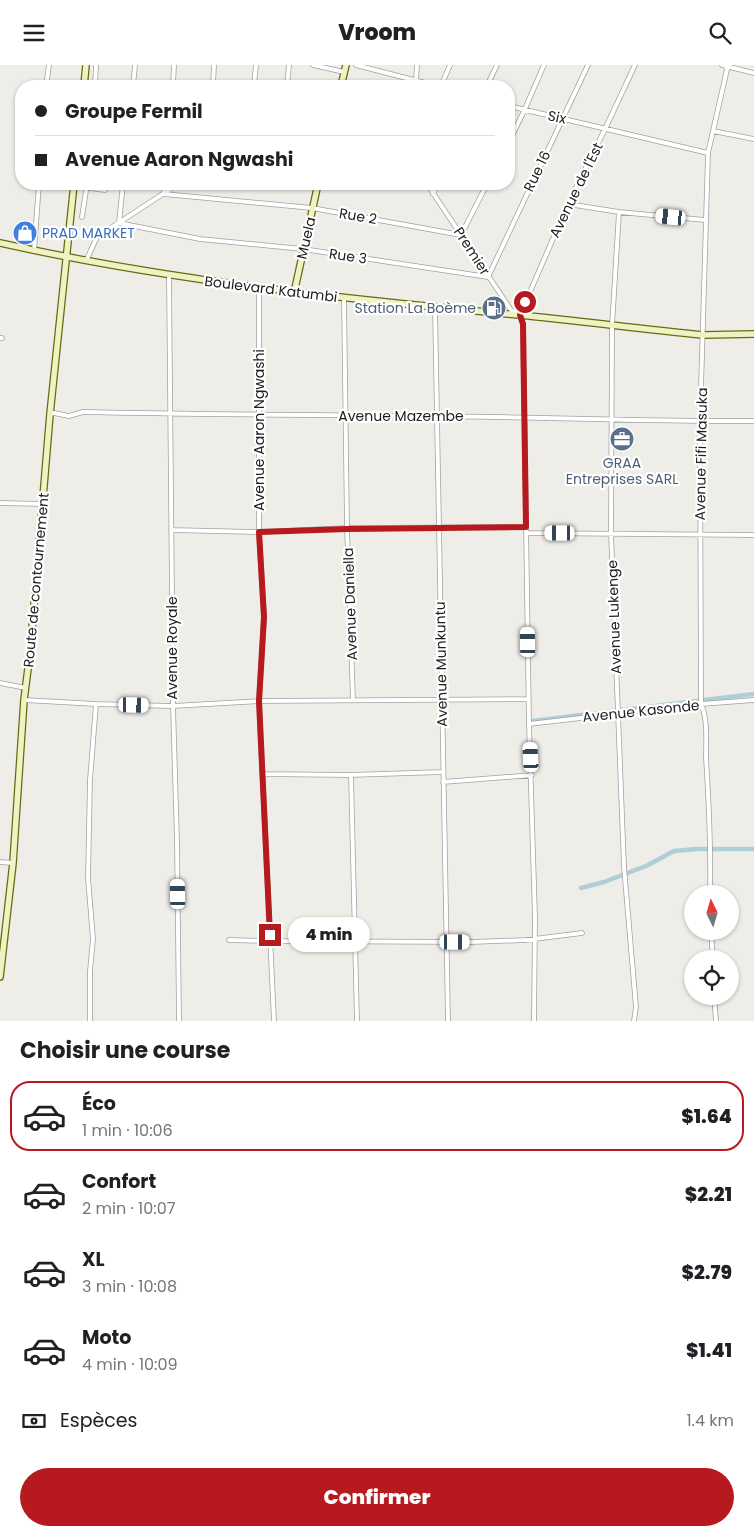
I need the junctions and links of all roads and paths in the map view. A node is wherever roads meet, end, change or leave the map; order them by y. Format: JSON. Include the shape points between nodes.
{"nodes":[{"id":1,"x":49,"y":65,"type":"edge"},
{"id":2,"x":86,"y":65,"type":"edge"},
{"id":3,"x":96,"y":65,"type":"edge"},
{"id":4,"x":135,"y":65,"type":"edge"},
{"id":5,"x":174,"y":65,"type":"edge"},
{"id":6,"x":214,"y":65,"type":"edge"},
{"id":7,"x":256,"y":65,"type":"edge"},
{"id":8,"x":289,"y":65,"type":"edge"},
{"id":9,"x":313,"y":65,"type":"edge"},
{"id":10,"x":346,"y":65,"type":"edge"},
{"id":11,"x":356,"y":65,"type":"edge"},
{"id":12,"x":417,"y":65,"type":"edge"},
{"id":13,"x":450,"y":65,"type":"edge"},
{"id":14,"x":497,"y":65,"type":"edge"},
{"id":15,"x":544,"y":65,"type":"edge"},
{"id":16,"x":588,"y":65,"type":"edge"},
{"id":17,"x":635,"y":65,"type":"edge"},
{"id":18,"x":722,"y":65,"type":"edge"},
{"id":19,"x":728,"y":66,"type":"edge"},
{"id":20,"x":344,"y":72,"type":"junction"},
{"id":21,"x":754,"y":73,"type":"edge"},
{"id":22,"x":47,"y":80,"type":"edge"},
{"id":23,"x":85,"y":80,"type":"edge"},
{"id":24,"x":95,"y":80,"type":"edge"},
{"id":25,"x":133,"y":80,"type":"edge"},
{"id":26,"x":173,"y":80,"type":"edge"},
{"id":27,"x":213,"y":80,"type":"edge"},
{"id":28,"x":255,"y":80,"type":"edge"},
{"id":29,"x":288,"y":80,"type":"edge"},
{"id":30,"x":342,"y":80,"type":"edge"},
{"id":31,"x":416,"y":80,"type":"joint"},
{"id":32,"x":444,"y":80,"type":"edge"},
{"id":33,"x":490,"y":80,"type":"edge"},
{"id":34,"x":515,"y":108,"type":"edge"},
{"id":35,"x":524,"y":111,"type":"junction"},
{"id":36,"x":563,"y":118,"type":"junction"},
{"id":37,"x":515,"y":129,"type":"edge"},
{"id":38,"x":606,"y":129,"type":"junction"},
{"id":39,"x":713,"y":131,"type":"junction"},
{"id":40,"x":754,"y":139,"type":"edge"},
{"id":41,"x":708,"y":153,"type":"junction"},
{"id":42,"x":39,"y":190,"type":"edge"},
{"id":43,"x":74,"y":190,"type":"edge"},
{"id":44,"x":86,"y":190,"type":"edge"},
{"id":45,"x":122,"y":190,"type":"edge"},
{"id":46,"x":164,"y":190,"type":"edge"},
{"id":47,"x":170,"y":190,"type":"edge"},
{"id":48,"x":316,"y":190,"type":"edge"},
{"id":49,"x":430,"y":190,"type":"edge"},
{"id":50,"x":435,"y":190,"type":"edge"},
{"id":51,"x":484,"y":190,"type":"edge"},
{"id":52,"x":164,"y":194,"type":"junction"},
{"id":53,"x":433,"y":194,"type":"junction"},
{"id":54,"x":568,"y":204,"type":"junction"},
{"id":55,"x":312,"y":208,"type":"junction"},
{"id":56,"x":619,"y":212,"type":"junction"},
{"id":57,"x":82,"y":217,"type":"dead end"},
{"id":58,"x":705,"y":220,"type":"junction"},
{"id":59,"x":119,"y":223,"type":"junction"},
{"id":60,"x":462,"y":235,"type":"junction"},
{"id":61,"x":0,"y":243,"type":"edge"},
{"id":62,"x":303,"y":249,"type":"junction"},
{"id":63,"x":34,"y":251,"type":"junction"},
{"id":64,"x":67,"y":258,"type":"junction"},
{"id":65,"x":86,"y":261,"type":"junction"},
{"id":66,"x":169,"y":275,"type":"junction"},
{"id":67,"x":488,"y":277,"type":"junction"},
{"id":68,"x":259,"y":288,"type":"junction"},
{"id":69,"x":294,"y":293,"type":"junction"},
{"id":70,"x":344,"y":298,"type":"junction"},
{"id":71,"x":435,"y":307,"type":"junction"},
{"id":72,"x":520,"y":315,"type":"junction"},
{"id":73,"x":612,"y":326,"type":"junction"},
{"id":74,"x":754,"y":334,"type":"edge"},
{"id":75,"x":703,"y":335,"type":"junction"},
{"id":76,"x":170,"y":413,"type":"junction"},
{"id":77,"x":50,"y":414,"type":"junction"},
{"id":78,"x":258,"y":415,"type":"junction"},
{"id":79,"x":346,"y":416,"type":"junction"},
{"id":80,"x":436,"y":416,"type":"junction"},
{"id":81,"x":524,"y":417,"type":"junction"},
{"id":82,"x":613,"y":419,"type":"junction"},
{"id":83,"x":754,"y":421,"type":"edge"},
{"id":84,"x":700,"y":422,"type":"junction"},
{"id":85,"x":0,"y":503,"type":"edge"},
{"id":86,"x":42,"y":505,"type":"junction"},
{"id":87,"x":347,"y":529,"type":"junction"},
{"id":88,"x":439,"y":529,"type":"junction"},
{"id":89,"x":171,"y":530,"type":"junction"},
{"id":90,"x":526,"y":530,"type":"junction"},
{"id":91,"x":259,"y":532,"type":"junction"},
{"id":92,"x":612,"y":533,"type":"junction"},
{"id":93,"x":700,"y":534,"type":"junction"},
{"id":94,"x":754,"y":535,"type":"edge"},
{"id":95,"x":0,"y":683,"type":"edge"},
{"id":96,"x":26,"y":688,"type":"junction"},
{"id":97,"x":529,"y":699,"type":"junction"},
{"id":98,"x":24,"y":700,"type":"junction"},
{"id":99,"x":442,"y":700,"type":"junction"},
{"id":100,"x":754,"y":700,"type":"edge"},
{"id":101,"x":259,"y":701,"type":"junction"},
{"id":102,"x":353,"y":701,"type":"junction"},
{"id":103,"x":96,"y":704,"type":"junction"},
{"id":104,"x":700,"y":704,"type":"junction"},
{"id":105,"x":173,"y":706,"type":"junction"},
{"id":106,"x":618,"y":714,"type":"junction"},
{"id":107,"x":529,"y":724,"type":"junction"},
{"id":108,"x":443,"y":772,"type":"junction"},
{"id":109,"x":263,"y":775,"type":"junction"},
{"id":110,"x":352,"y":775,"type":"junction"},
{"id":111,"x":532,"y":775,"type":"junction"},
{"id":112,"x":443,"y":782,"type":"junction"},
{"id":113,"x":0,"y":862,"type":"edge"},
{"id":114,"x":12,"y":863,"type":"junction"},
{"id":115,"x":710,"y":885,"type":"edge"},
{"id":116,"x":582,"y":933,"type":"dead end"},
{"id":117,"x":229,"y":939,"type":"dead end"},
{"id":118,"x":535,"y":939,"type":"junction"},
{"id":119,"x":270,"y":941,"type":"junction"},
{"id":120,"x":356,"y":942,"type":"junction"},
{"id":121,"x":447,"y":942,"type":"junction"},
{"id":122,"x":0,"y":977,"type":"edge"},
{"id":123,"x":715,"y":1005,"type":"edge"},
{"id":124,"x":90,"y":1021,"type":"edge"},
{"id":125,"x":179,"y":1021,"type":"edge"},
{"id":126,"x":274,"y":1021,"type":"edge"},
{"id":127,"x":357,"y":1021,"type":"edge"},
{"id":128,"x":448,"y":1021,"type":"edge"},
{"id":129,"x":534,"y":1021,"type":"edge"},
{"id":130,"x":634,"y":1021,"type":"edge"},
{"id":131,"x":716,"y":1021,"type":"edge"}],
"edges":[{"from":1,"to":22,"type":"street"},
{"from":2,"to":23,"type":"street"},
{"from":3,"to":24,"type":"street"},
{"from":4,"to":25,"type":"street"},
{"from":5,"to":26,"type":"street"},
{"from":6,"to":27,"type":"street"},
{"from":7,"to":28,"type":"street"},
{"from":8,"to":29,"type":"street"},
{"from":9,"to":20,"type":"street"},
{"from":10,"to":20,"type":"street"},
{"from":11,"to":31,"type":"street"},
{"from":12,"to":31,"type":"street"},
{"from":13,"to":32,"type":"street"},
{"from":14,"to":33,"type":"street"},
{"from":15,"to":35,"type":"street"},
{"from":16,"to":36,"type":"street","name":"Rue 16"},
{"from":17,"to":38,"type":"street","name":"Avenue de l'Est"},
{"from":18,"to":19,"type":"street"},
{"from":19,"to":21,"type":"street"},
{"from":19,"to":39,"type":"street","name":"Avenue Fifi Masuka"},
{"from":20,"to":30,"type":"street"},
{"from":34,"to":35,"type":"street","name":"Six"},
{"from":35,"to":36,"type":"street","name":"Six"},
{"from":35,"to":37,"type":"street"},
{"from":36,"to":38,"type":"street","name":"Six"},
{"from":36,"to":67,"type":"street","name":"Rue 16"},
{"from":38,"to":41,"type":"street","name":"Six"},
{"from":38,"to":54,"type":"street","name":"Avenue de l'Est"},
{"from":39,"to":40,"type":"street"},
{"from":39,"to":41,"type":"street","name":"Avenue Fifi Masuka"},
{"from":41,"to":58,"type":"street","name":"Avenue Fifi Masuka"},
{"from":42,"to":63,"type":"street"},
{"from":43,"to":64,"type":"street","name":"Route de contournement"},
{"from":44,"to":57,"type":"street"},
{"from":45,"to":59,"type":"street"},
{"from":46,"to":52,"type":"street"},
{"from":47,"to":52,"type":"street"},
{"from":48,"to":55,"type":"street","name":"Muela"},
{"from":49,"to":53,"type":"street","name":"Premier"},
{"from":50,"to":53,"type":"street"},
{"from":51,"to":60,"type":"street"},
{"from":52,"to":55,"type":"street","name":"Rue 2"},
{"from":52,"to":59,"type":"street"},
{"from":53,"to":60,"type":"street","name":"Premier"},
{"from":54,"to":56,"type":"street"},
{"from":54,"to":72,"type":"street","name":"Avenue de l'Est"},
{"from":55,"to":60,"type":"street","name":"Rue 2"},
{"from":55,"to":62,"type":"street","name":"Muela"},
{"from":56,"to":58,"type":"street"},
{"from":56,"to":73,"type":"street","name":"Avenue Lukenge"},
{"from":58,"to":75,"type":"street","name":"Avenue Fifi Masuka"},
{"from":59,"to":62,"type":"street","name":"Rue 3","via":[[200,239]]},
{"from":59,"to":65,"type":"street","via":[[97,237]]},
{"from":60,"to":67,"type":"street","name":"Premier"},
{"from":61,"to":63,"type":"street","name":"Boulevard Katumbi"},
{"from":62,"to":67,"type":"street","name":"Rue 3"},
{"from":62,"to":69,"type":"street","name":"Muela"},
{"from":63,"to":64,"type":"street","name":"Boulevard Katumbi"},
{"from":64,"to":65,"type":"street","name":"Boulevard Katumbi"},
{"from":64,"to":77,"type":"street","name":"Route de contournement"},
{"from":65,"to":66,"type":"street","name":"Boulevard Katumbi"},
{"from":66,"to":68,"type":"street","name":"Boulevard Katumbi"},
{"from":66,"to":76,"type":"street","name":"Avenue Royale"},
{"from":67,"to":72,"type":"street","name":"Premier","via":[[511,310]]},
{"from":68,"to":69,"type":"street","name":"Boulevard Katumbi"},
{"from":68,"to":78,"type":"street","name":"Avenue Aaron Ngwashi"},
{"from":69,"to":70,"type":"street","name":"Boulevard Katumbi"},
{"from":70,"to":71,"type":"street","name":"Boulevard Katumbi"},
{"from":70,"to":79,"type":"street","name":"Avenue Daniella"},
{"from":71,"to":72,"type":"street","name":"Boulevard Katumbi"},
{"from":71,"to":80,"type":"street","name":"Avenue Munkuntu"},
{"from":72,"to":73,"type":"street","name":"Boulevard Katumbi"},
{"from":72,"to":81,"type":"street","via":[[523,324]]},
{"from":73,"to":75,"type":"street","name":"Boulevard Katumbi"},
{"from":73,"to":82,"type":"street","name":"Avenue Lukenge"},
{"from":74,"to":75,"type":"street","name":"Boulevard Katumbi"},
{"from":75,"to":84,"type":"street","name":"Avenue Fifi Masuka"},
{"from":76,"to":77,"type":"street","name":"Avenue Mazembe"},
{"from":76,"to":78,"type":"street","name":"Avenue Mazembe"},
{"from":76,"to":89,"type":"street","name":"Avenue Royale"},
{"from":77,"to":86,"type":"street","name":"Route de contournement"},
{"from":78,"to":79,"type":"street","name":"Avenue Mazembe"},
{"from":78,"to":91,"type":"street","name":"Avenue Aaron Ngwashi"},
{"from":79,"to":80,"type":"street","name":"Avenue Mazembe"},
{"from":79,"to":87,"type":"street","name":"Avenue Daniella"},
{"from":80,"to":81,"type":"street","name":"Avenue Mazembe"},
{"from":80,"to":88,"type":"street","name":"Avenue Munkuntu"},
{"from":81,"to":82,"type":"street","name":"Avenue Mazembe"},
{"from":81,"to":90,"type":"street"},
{"from":82,"to":84,"type":"street","name":"Avenue Mazembe"},
{"from":82,"to":92,"type":"street","name":"Avenue Lukenge"},
{"from":83,"to":84,"type":"street","name":"Avenue Mazembe"},
{"from":84,"to":93,"type":"street","name":"Avenue Fifi Masuka"},
{"from":85,"to":86,"type":"street"},
{"from":86,"to":96,"type":"street","name":"Route de contournement"},
{"from":87,"to":88,"type":"street"},
{"from":87,"to":91,"type":"street"},
{"from":87,"to":102,"type":"street","name":"Avenue Daniella"},
{"from":88,"to":90,"type":"street"},
{"from":88,"to":99,"type":"street","name":"Avenue Munkuntu"},
{"from":89,"to":91,"type":"street"},
{"from":89,"to":105,"type":"street","name":"Avenue Royale"},
{"from":90,"to":92,"type":"street"},
{"from":90,"to":97,"type":"street"},
{"from":91,"to":101,"type":"street","name":"Avenue Aaron Ngwashi","via":[[264,617]]},
{"from":92,"to":93,"type":"street"},
{"from":92,"to":106,"type":"street","name":"Avenue Lukenge"},
{"from":93,"to":94,"type":"street"},
{"from":93,"to":104,"type":"street","name":"Avenue Fifi Masuka"},
{"from":95,"to":96,"type":"street"},
{"from":96,"to":98,"type":"street","name":"Route de contournement"},
{"from":97,"to":99,"type":"street"},
{"from":97,"to":107,"type":"street"},
{"from":98,"to":103,"type":"street"},
{"from":98,"to":114,"type":"street","name":"Route de contournement"},
{"from":99,"to":102,"type":"street"},
{"from":99,"to":108,"type":"street","name":"Avenue Munkuntu"},
{"from":100,"to":104,"type":"street","name":"Avenue Kasonde"},
{"from":101,"to":102,"type":"street"},
{"from":101,"to":105,"type":"street"},
{"from":101,"to":109,"type":"street","name":"Avenue Aaron Ngwashi"},
{"from":103,"to":105,"type":"street"},
{"from":103,"to":124,"type":"street","via":[[90,780],[88,878],[93,939]]},
{"from":104,"to":106,"type":"street","name":"Avenue Kasonde"},
{"from":104,"to":115,"type":"street","name":"Avenue Fifi Masuka","via":[[706,740]]},
{"from":105,"to":125,"type":"street","name":"Avenue Royale"},
{"from":106,"to":107,"type":"street","name":"Avenue Kasonde"},
{"from":106,"to":130,"type":"street","name":"Avenue Lukenge","via":[[624,867],[636,1007]]},
{"from":107,"to":111,"type":"street"},
{"from":108,"to":110,"type":"street"},
{"from":108,"to":112,"type":"street","name":"Avenue Munkuntu"},
{"from":109,"to":110,"type":"street"},
{"from":109,"to":119,"type":"street","name":"Avenue Aaron Ngwashi"},
{"from":110,"to":120,"type":"street"},
{"from":111,"to":112,"type":"street"},
{"from":111,"to":118,"type":"street"},
{"from":112,"to":121,"type":"street","name":"Avenue Munkuntu"},
{"from":113,"to":114,"type":"street"},
{"from":114,"to":122,"type":"street","name":"Route de contournement"},
{"from":116,"to":118,"type":"street"},
{"from":117,"to":119,"type":"street"},
{"from":118,"to":121,"type":"street"},
{"from":118,"to":129,"type":"street"},
{"from":119,"to":120,"type":"street"},
{"from":119,"to":126,"type":"street","name":"Avenue Aaron Ngwashi"},
{"from":120,"to":121,"type":"street"},
{"from":120,"to":127,"type":"street"},
{"from":121,"to":128,"type":"street","name":"Avenue Munkuntu"},
{"from":123,"to":131,"type":"street"}]}
